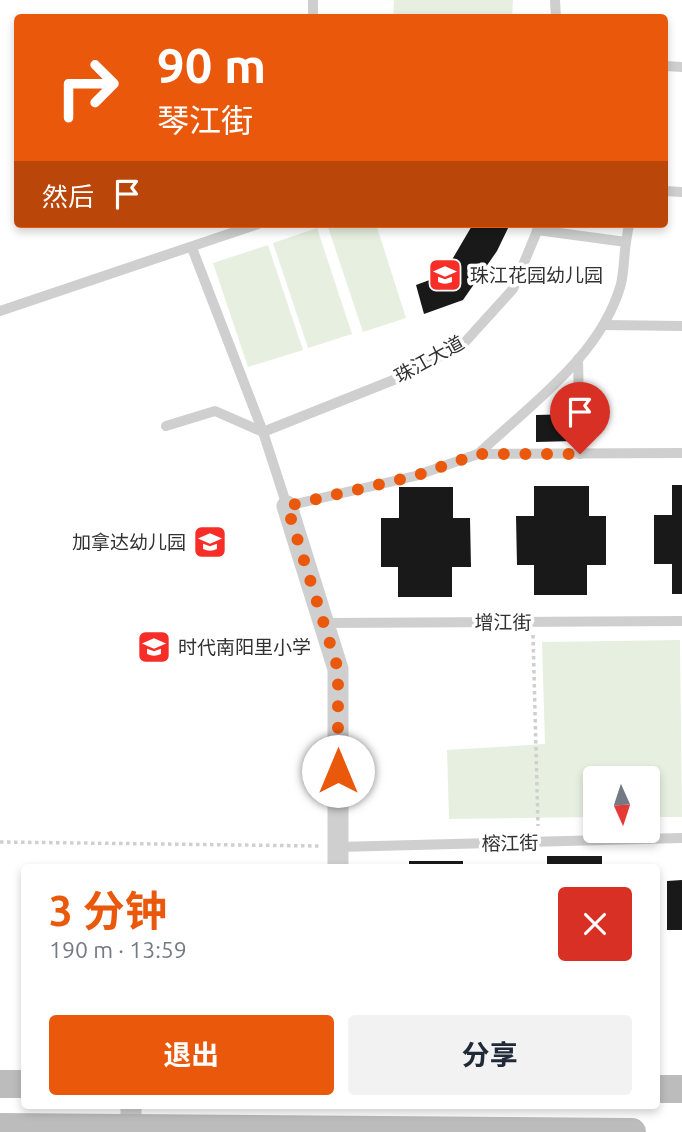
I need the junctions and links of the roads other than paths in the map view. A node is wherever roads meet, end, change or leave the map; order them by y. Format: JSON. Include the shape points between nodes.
{"nodes":[{"id":1,"x":247,"y":228,"type":"edge"},
{"id":2,"x":539,"y":228,"type":"edge"},
{"id":3,"x":545,"y":228,"type":"edge"},
{"id":4,"x":628,"y":228,"type":"edge"},
{"id":5,"x":626,"y":242,"type":"junction"},
{"id":6,"x":192,"y":248,"type":"junction"},
{"id":7,"x":0,"y":311,"type":"edge"},
{"id":8,"x":604,"y":325,"type":"junction"},
{"id":9,"x":682,"y":326,"type":"edge"},
{"id":10,"x":578,"y":359,"type":"junction"},
{"id":11,"x":166,"y":426,"type":"dead end"},
{"id":12,"x":263,"y":432,"type":"junction"},
{"id":13,"x":682,"y":453,"type":"edge"},
{"id":14,"x":478,"y":454,"type":"junction"},
{"id":15,"x":580,"y":454,"type":"junction"},
{"id":16,"x":287,"y":506,"type":"junction"},
{"id":17,"x":682,"y":621,"type":"edge"},
{"id":18,"x":324,"y":623,"type":"junction"},
{"id":19,"x":682,"y":838,"type":"edge"},
{"id":20,"x":338,"y":858,"type":"edge"},
{"id":21,"x":0,"y":1084,"type":"edge"},
{"id":22,"x":21,"y":1084,"type":"edge"},
{"id":23,"x":660,"y":1089,"type":"edge"},
{"id":24,"x":682,"y":1089,"type":"edge"},
{"id":25,"x":131,"y":1122,"type":"edge"},
{"id":26,"x":0,"y":1128,"type":"edge"},
{"id":27,"x":249,"y":1131,"type":"edge"},
{"id":28,"x":632,"y":1132,"type":"edge"}],
"edges":[{"from":1,"to":6,"type":"lane"},
{"from":2,"to":12,"type":"lane","name":"珠江大道","via":[[513,289],[465,342],[411,373]]},
{"from":3,"to":5,"type":"lane"},
{"from":4,"to":5,"type":"lane"},
{"from":5,"to":8,"type":"lane","via":[[621,283]]},
{"from":6,"to":7,"type":"lane"},
{"from":6,"to":12,"type":"lane"},
{"from":8,"to":9,"type":"lane"},
{"from":8,"to":10,"type":"lane"},
{"from":10,"to":14,"type":"lane"},
{"from":10,"to":15,"type":"lane"},
{"from":11,"to":12,"type":"lane","via":[[215,411]]},
{"from":12,"to":16,"type":"lane"},
{"from":13,"to":15,"type":"lane"},
{"from":14,"to":15,"type":"lane"},
{"from":14,"to":16,"type":"lane","via":[[415,476]]},
{"from":16,"to":18,"type":"street"},
{"from":17,"to":18,"type":"lane","name":"增江街"},
{"from":18,"to":20,"type":"street","via":[[338,669]]},
{"from":19,"to":20,"type":"lane","name":"榕江街","via":[[538,842]]},
{"from":21,"to":22,"type":"main road"},
{"from":23,"to":24,"type":"main road"},
{"from":25,"to":26,"type":"main road"},
{"from":25,"to":27,"type":"main road"},
{"from":27,"to":28,"type":"main road"}]}
